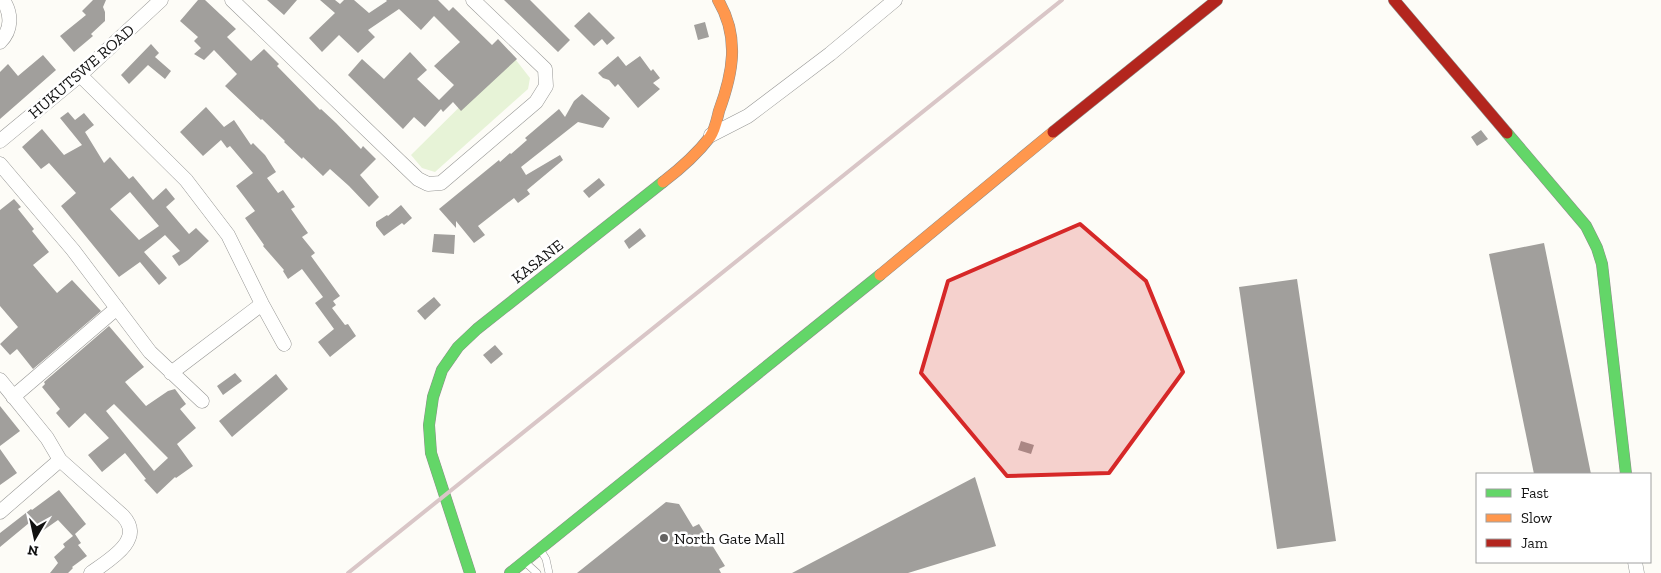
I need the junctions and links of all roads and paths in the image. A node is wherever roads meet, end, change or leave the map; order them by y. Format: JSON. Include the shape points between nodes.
{"nodes":[{"id":1,"x":4,"y":0,"type":"edge"},
{"id":2,"x":161,"y":0,"type":"edge"},
{"id":3,"x":232,"y":0,"type":"edge"},
{"id":4,"x":473,"y":0,"type":"edge"},
{"id":5,"x":718,"y":0,"type":"edge"},
{"id":6,"x":895,"y":0,"type":"edge"},
{"id":7,"x":1216,"y":0,"type":"edge"},
{"id":8,"x":1394,"y":0,"type":"edge"},
{"id":9,"x":0,"y":42,"type":"edge"},
{"id":10,"x":80,"y":75,"type":"junction"},
{"id":11,"x":711,"y":135,"type":"junction"},
{"id":12,"x":0,"y":141,"type":"edge"},
{"id":13,"x":0,"y":164,"type":"edge"},
{"id":14,"x":262,"y":304,"type":"junction"},
{"id":15,"x":117,"y":308,"type":"junction"},
{"id":16,"x":284,"y":344,"type":"dead end"},
{"id":17,"x":171,"y":373,"type":"junction"},
{"id":18,"x":0,"y":380,"type":"edge"},
{"id":19,"x":14,"y":397,"type":"junction"},
{"id":20,"x":202,"y":401,"type":"dead end"},
{"id":21,"x":60,"y":460,"type":"junction"},
{"id":22,"x":1626,"y":473,"type":"edge"},
{"id":23,"x":0,"y":512,"type":"edge"},
{"id":24,"x":539,"y":549,"type":"junction"},
{"id":25,"x":525,"y":561,"type":"junction"},
{"id":26,"x":91,"y":573,"type":"edge"},
{"id":27,"x":470,"y":573,"type":"edge"},
{"id":28,"x":510,"y":573,"type":"edge"},
{"id":29,"x":537,"y":573,"type":"edge"},
{"id":30,"x":549,"y":573,"type":"edge"}],
"edges":[{"from":1,"to":9,"type":"street","via":[[10,21],[8,32]]},
{"from":2,"to":10,"type":"street","name":"HUKUTSWE ROAD"},
{"from":3,"to":4,"type":"street","via":[[418,179],[428,184],[441,183],[536,102],[546,86],[545,69]]},
{"from":5,"to":11,"type":"street","name":"KASANE","via":[[725,12],[731,37],[732,60],[729,84]]},
{"from":6,"to":11,"type":"street","via":[[748,116]]},
{"from":7,"to":24,"type":"street"},
{"from":8,"to":22,"type":"street","via":[[1586,226],[1602,264]]},
{"from":10,"to":12,"type":"street","name":"HUKUTSWE ROAD"},
{"from":10,"to":14,"type":"street","via":[[199,195],[228,235]]},
{"from":11,"to":27,"type":"street","name":"KASANE","via":[[680,169],[477,329],[456,348],[445,365],[431,402],[428,436]]},
{"from":13,"to":15,"type":"street"},
{"from":14,"to":16,"type":"street"},
{"from":14,"to":17,"type":"street"},
{"from":15,"to":17,"type":"street","via":[[150,352]]},
{"from":15,"to":19,"type":"street"},
{"from":17,"to":20,"type":"street"},
{"from":18,"to":19,"type":"street"},
{"from":19,"to":21,"type":"street"},
{"from":21,"to":23,"type":"street"},
{"from":21,"to":26,"type":"street","via":[[123,516],[131,528],[130,539],[124,548]]},
{"from":24,"to":25,"type":"street"},
{"from":24,"to":30,"type":"lane","via":[[546,558]]},
{"from":25,"to":28,"type":"street"},
{"from":25,"to":29,"type":"lane"}]}
